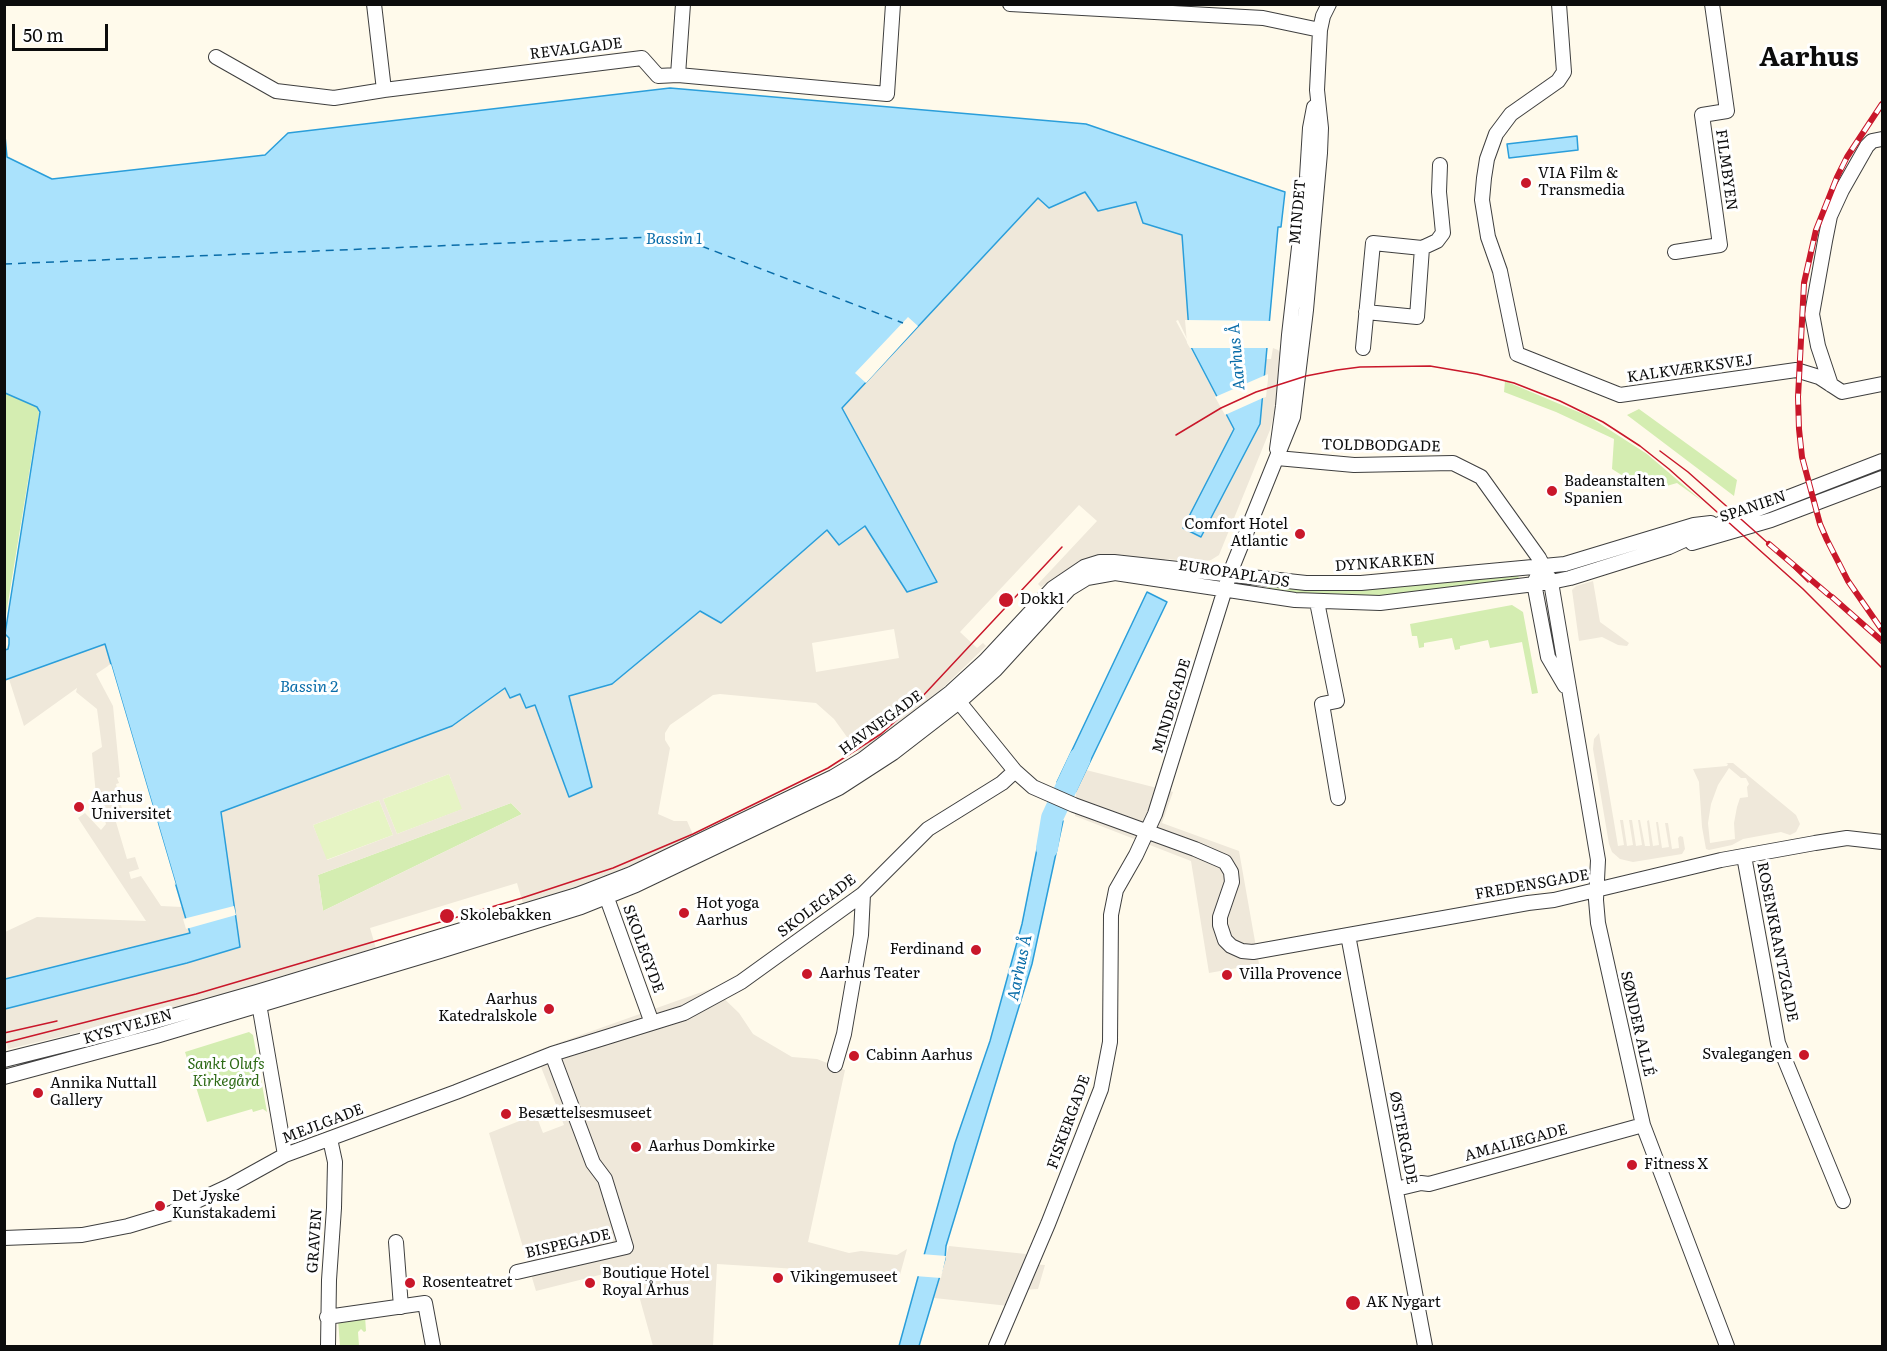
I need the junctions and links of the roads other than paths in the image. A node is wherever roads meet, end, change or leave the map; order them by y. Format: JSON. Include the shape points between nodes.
{"nodes":[{"id":1,"x":374,"y":4,"type":"edge"},
{"id":2,"x":683,"y":4,"type":"edge"},
{"id":3,"x":893,"y":4,"type":"edge"},
{"id":4,"x":1010,"y":4,"type":"edge"},
{"id":5,"x":1329,"y":4,"type":"edge"},
{"id":6,"x":1559,"y":4,"type":"edge"},
{"id":7,"x":1712,"y":4,"type":"edge"},
{"id":8,"x":1025,"y":5,"type":"edge"},
{"id":9,"x":1320,"y":30,"type":"junction"},
{"id":10,"x":216,"y":57,"type":"dead end"},
{"id":11,"x":678,"y":75,"type":"junction"},
{"id":12,"x":384,"y":90,"type":"junction"},
{"id":13,"x":1882,"y":139,"type":"edge"},
{"id":14,"x":1440,"y":165,"type":"dead end"},
{"id":15,"x":1422,"y":248,"type":"junction"},
{"id":16,"x":1675,"y":252,"type":"dead end"},
{"id":17,"x":1366,"y":312,"type":"junction"},
{"id":18,"x":1296,"y":335,"type":"joint"},
{"id":19,"x":1363,"y":348,"type":"dead end"},
{"id":20,"x":1882,"y":384,"type":"edge"},
{"id":21,"x":1831,"y":385,"type":"junction"},
{"id":22,"x":1277,"y":458,"type":"junction"},
{"id":23,"x":1882,"y":461,"type":"edge"},
{"id":24,"x":1882,"y":478,"type":"edge"},
{"id":25,"x":1845,"y":490,"type":"junction"},
{"id":26,"x":1790,"y":498,"type":"junction"},
{"id":27,"x":1722,"y":523,"type":"junction"},
{"id":28,"x":1669,"y":547,"type":"junction"},
{"id":29,"x":1542,"y":567,"type":"junction"},
{"id":30,"x":1148,"y":571,"type":"junction"},
{"id":31,"x":1230,"y":573,"type":"junction"},
{"id":32,"x":1551,"y":582,"type":"junction"},
{"id":33,"x":1534,"y":583,"type":"junction"},
{"id":34,"x":1226,"y":590,"type":"junction"},
{"id":35,"x":1317,"y":602,"type":"junction"},
{"id":36,"x":1570,"y":696,"type":"junction"},
{"id":37,"x":955,"y":697,"type":"junction"},
{"id":38,"x":1016,"y":771,"type":"junction"},
{"id":39,"x":1338,"y":798,"type":"dead end"},
{"id":40,"x":1148,"y":832,"type":"junction"},
{"id":41,"x":1882,"y":842,"type":"edge"},
{"id":42,"x":1744,"y":856,"type":"junction"},
{"id":43,"x":1596,"y":890,"type":"junction"},
{"id":44,"x":605,"y":892,"type":"junction"},
{"id":45,"x":863,"y":894,"type":"junction"},
{"id":46,"x":1348,"y":935,"type":"junction"},
{"id":47,"x":258,"y":998,"type":"junction"},
{"id":48,"x":652,"y":1023,"type":"junction"},
{"id":49,"x":552,"y":1054,"type":"junction"},
{"id":50,"x":4,"y":1060,"type":"edge"},
{"id":51,"x":835,"y":1065,"type":"dead end"},
{"id":52,"x":4,"y":1077,"type":"edge"},
{"id":53,"x":1643,"y":1125,"type":"junction"},
{"id":54,"x":330,"y":1139,"type":"junction"},
{"id":55,"x":285,"y":1155,"type":"junction"},
{"id":56,"x":1396,"y":1189,"type":"junction"},
{"id":57,"x":1843,"y":1201,"type":"dead end"},
{"id":58,"x":4,"y":1238,"type":"edge"},
{"id":59,"x":396,"y":1242,"type":"dead end"},
{"id":60,"x":517,"y":1272,"type":"dead end"},
{"id":61,"x":401,"y":1307,"type":"junction"},
{"id":62,"x":327,"y":1317,"type":"junction"},
{"id":63,"x":328,"y":1347,"type":"edge"},
{"id":64,"x":433,"y":1347,"type":"edge"},
{"id":65,"x":996,"y":1347,"type":"edge"},
{"id":66,"x":1425,"y":1347,"type":"edge"},
{"id":67,"x":1727,"y":1347,"type":"edge"}],
"edges":[{"from":1,"to":12,"type":"street"},
{"from":2,"to":11,"type":"street"},
{"from":3,"to":11,"type":"street","name":"REVALGADE","via":[[886,94]]},
{"from":4,"to":8,"type":"street"},
{"from":5,"to":9,"type":"street","name":"MINDET"},
{"from":6,"to":21,"type":"street","name":"KALKVÆRKSVEJ","via":[[1564,72],[1558,81],[1511,114],[1496,134],[1487,159],[1482,200],[1517,354],[1620,395],[1796,370]]},
{"from":7,"to":16,"type":"street","name":"FILMBYEN","via":[[1727,111],[1702,115],[1720,245]]},
{"from":8,"to":9,"type":"street","via":[[1263,18]]},
{"from":9,"to":18,"type":"street","name":"MINDET"},
{"from":10,"to":12,"type":"street","name":"REVALGADE","via":[[276,91],[334,98]]},
{"from":11,"to":12,"type":"street","name":"REVALGADE","via":[[658,76],[642,58]]},
{"from":13,"to":21,"type":"street","via":[[1867,146],[1828,225],[1812,314]]},
{"from":14,"to":15,"type":"street","via":[[1438,192],[1443,233],[1433,244]]},
{"from":15,"to":17,"type":"street","via":[[1373,243]]},
{"from":15,"to":17,"type":"street","via":[[1417,317]]},
{"from":17,"to":19,"type":"street"},
{"from":18,"to":22,"type":"street","name":"EUROPAPLADS","via":[[1295,409]]},
{"from":20,"to":21,"type":"street","name":"KALKVÆRKSVEJ","via":[[1842,392]]},
{"from":22,"to":29,"type":"street","name":"TOLDBODGADE","via":[[1354,465],[1453,463],[1481,477],[1534,549]]},
{"from":22,"to":31,"type":"street","name":"EUROPAPLADS"},
{"from":23,"to":26,"type":"street","name":"SPANIEN"},
{"from":24,"to":25,"type":"street","name":"SPANIEN"},
{"from":25,"to":26,"type":"street","name":"SPANIEN"},
{"from":25,"to":28,"type":"street","name":"SPANIEN","via":[[1731,533]]},
{"from":26,"to":27,"type":"street","name":"SPANIEN"},
{"from":27,"to":28,"type":"street","name":"SPANIEN"},
{"from":27,"to":29,"type":"street","name":"SPANIEN","via":[[1695,525],[1565,564]]},
{"from":28,"to":32,"type":"street","name":"SPANIEN"},
{"from":29,"to":31,"type":"street","name":"DYNKARKEN","via":[[1339,584]]},
{"from":29,"to":32,"type":"street","name":"SØNDER ALLÉ"},
{"from":29,"to":33,"type":"street"},
{"from":30,"to":31,"type":"street","name":"EUROPAPLADS"},
{"from":30,"to":34,"type":"street","name":"EUROPAPLADS"},
{"from":30,"to":37,"type":"street","name":"HAVNEGADE","via":[[1100,574],[1074,585],[995,670]]},
{"from":31,"to":34,"type":"street","name":"MINDEGADE"},
{"from":32,"to":33,"type":"street"},
{"from":32,"to":36,"type":"street","name":"SØNDER ALLÉ"},
{"from":33,"to":35,"type":"street","via":[[1386,602]]},
{"from":33,"to":36,"type":"street","name":"SØNDER ALLÉ","via":[[1548,657]]},
{"from":34,"to":35,"type":"street","name":"EUROPAPLADS"},
{"from":34,"to":40,"type":"street","name":"MINDEGADE"},
{"from":35,"to":39,"type":"street","via":[[1337,701],[1322,704]]},
{"from":36,"to":43,"type":"street","name":"SØNDER ALLÉ","via":[[1598,860]]},
{"from":37,"to":38,"type":"street"},
{"from":37,"to":44,"type":"street","name":"HAVNEGADE","via":[[833,777]]},
{"from":38,"to":40,"type":"street","via":[[1046,794]]},
{"from":38,"to":45,"type":"street","name":"SKOLEGADE","via":[[928,829]]},
{"from":40,"to":46,"type":"street","name":"FREDENSGADE","via":[[1225,862],[1232,882],[1220,917],[1222,933],[1231,946],[1253,952]]},
{"from":40,"to":65,"type":"street","name":"FISKERGADE","via":[[1113,902],[1110,1042],[1101,1089]]},
{"from":41,"to":42,"type":"street","name":"FREDENSGADE","via":[[1847,838]]},
{"from":42,"to":43,"type":"street","name":"FREDENSGADE"},
{"from":42,"to":57,"type":"street","name":"ROSENKRANTZGADE","via":[[1778,1043]]},
{"from":43,"to":46,"type":"street","name":"FREDENSGADE"},
{"from":43,"to":53,"type":"street","name":"SØNDER ALLÉ","via":[[1598,923]]},
{"from":44,"to":47,"type":"street","via":[[577,895]]},
{"from":44,"to":48,"type":"street","name":"SKOLEGYDE"},
{"from":45,"to":48,"type":"street","name":"SKOLEGADE","via":[[741,982],[694,1008]]},
{"from":45,"to":51,"type":"street","via":[[861,935]]},
{"from":46,"to":56,"type":"street","name":"ØSTERGADE"},
{"from":47,"to":50,"type":"street","name":"KYSTVEJEN"},
{"from":47,"to":52,"type":"street","name":"KYSTVEJEN","via":[[92,1054]]},
{"from":47,"to":55,"type":"street"},
{"from":48,"to":49,"type":"street","name":"MEJLGADE"},
{"from":49,"to":54,"type":"street","name":"MEJLGADE"},
{"from":49,"to":60,"type":"street","name":"BISPEGADE","via":[[593,1163],[605,1179],[626,1247]]},
{"from":53,"to":56,"type":"street","name":"AMALIEGADE","via":[[1429,1184]]},
{"from":53,"to":67,"type":"street","name":"SØNDER ALLÉ"},
{"from":54,"to":55,"type":"street","name":"MEJLGADE"},
{"from":54,"to":62,"type":"street","name":"GRAVEN","via":[[335,1162]]},
{"from":55,"to":58,"type":"street","name":"MEJLGADE","via":[[202,1200],[139,1223],[82,1234]]},
{"from":56,"to":66,"type":"street","name":"ØSTERGADE"},
{"from":59,"to":61,"type":"street"},
{"from":61,"to":62,"type":"street"},
{"from":61,"to":64,"type":"street","via":[[425,1304]]},
{"from":62,"to":63,"type":"street","name":"GRAVEN"}]}
